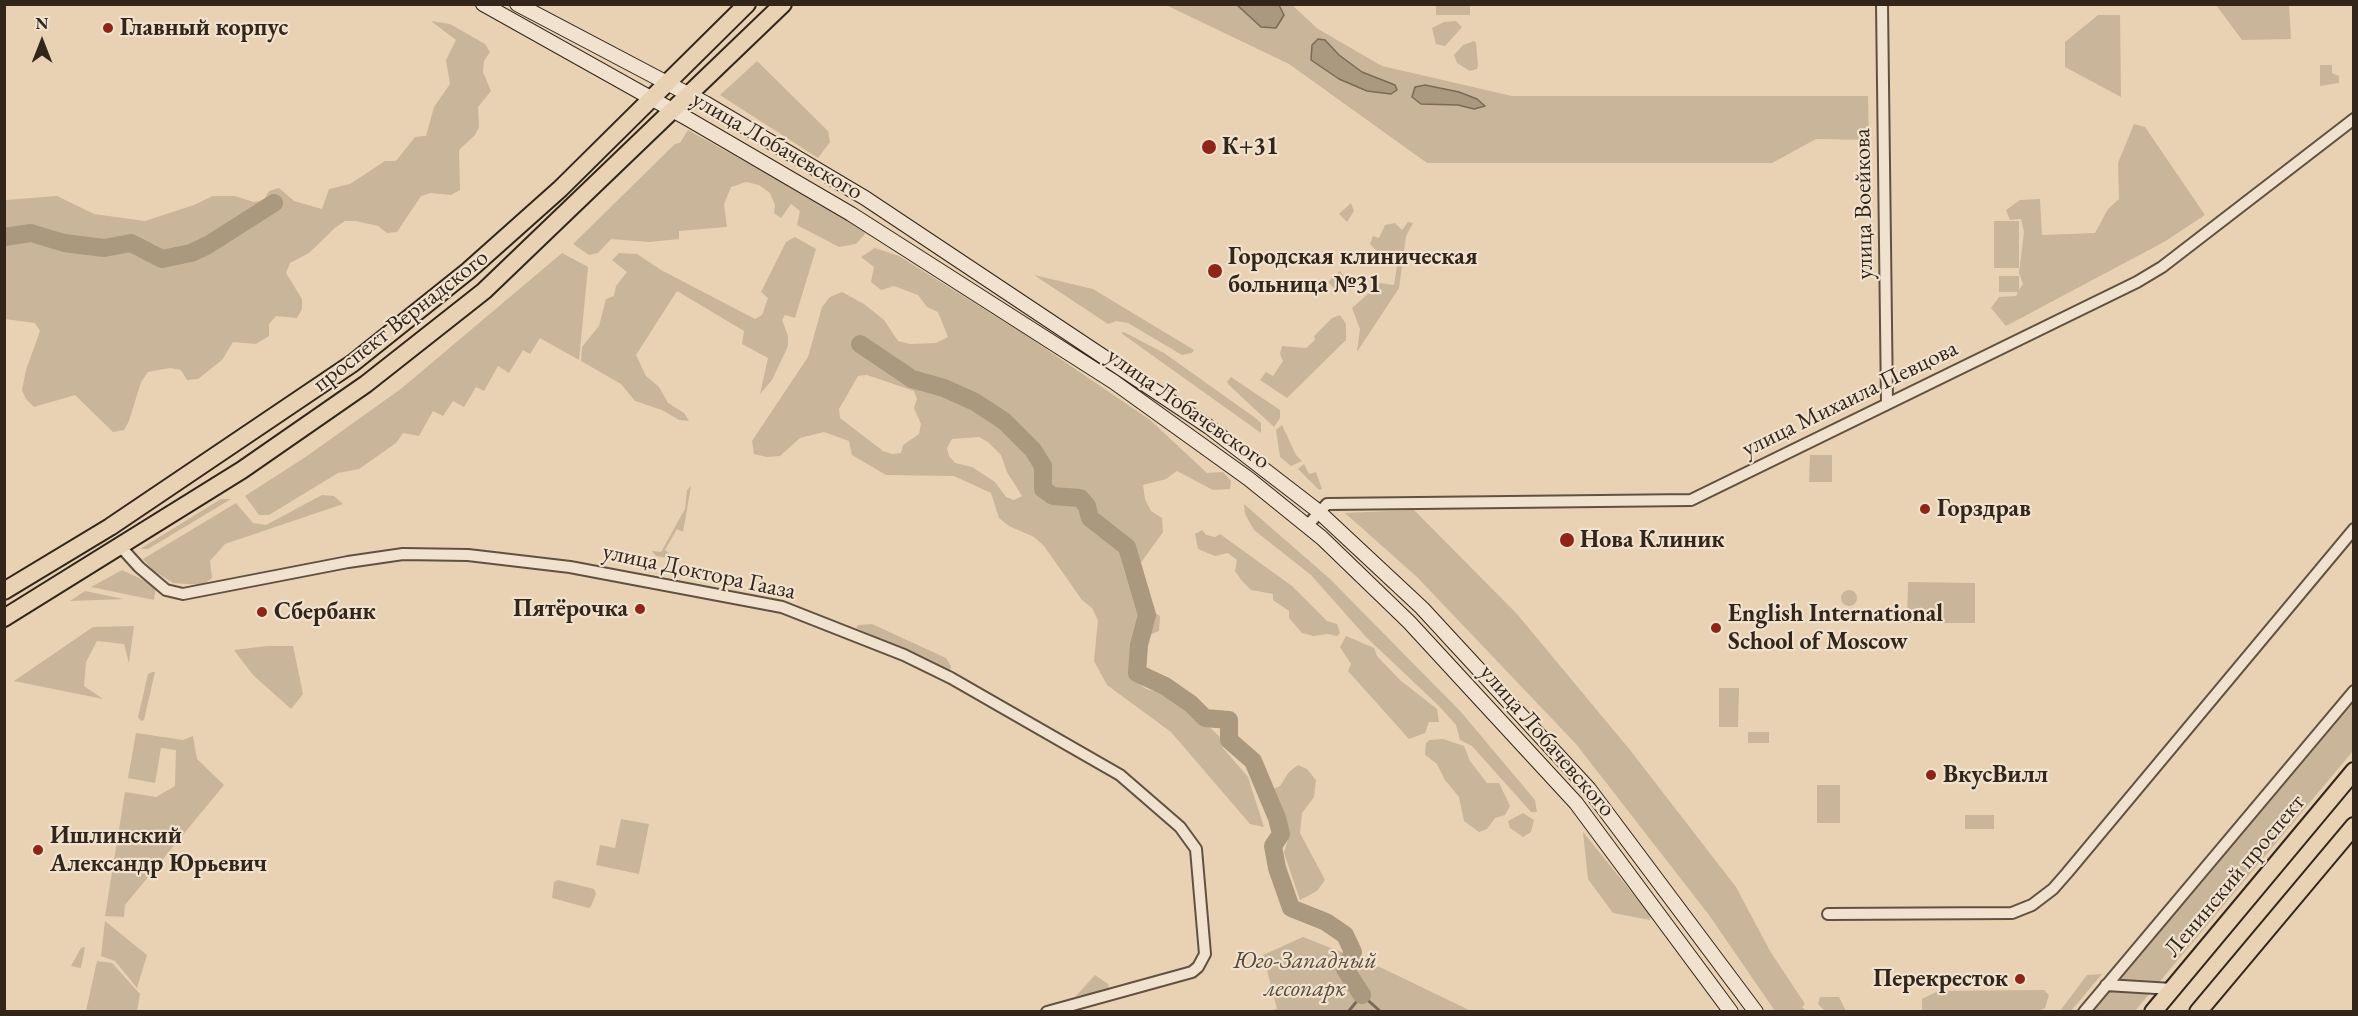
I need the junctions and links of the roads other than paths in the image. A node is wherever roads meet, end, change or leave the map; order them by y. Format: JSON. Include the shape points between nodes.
{"nodes":[{"id":1,"x":483,"y":4,"type":"edge"},
{"id":2,"x":517,"y":4,"type":"edge"},
{"id":3,"x":747,"y":4,"type":"edge"},
{"id":4,"x":783,"y":4,"type":"edge"},
{"id":5,"x":1882,"y":4,"type":"edge"},
{"id":6,"x":666,"y":82,"type":"junction"},
{"id":7,"x":689,"y":95,"type":"junction"},
{"id":8,"x":649,"y":99,"type":"junction"},
{"id":9,"x":673,"y":112,"type":"junction"},
{"id":10,"x":2354,"y":119,"type":"edge"},
{"id":11,"x":1887,"y":403,"type":"junction"},
{"id":12,"x":1318,"y":511,"type":"junction"},
{"id":13,"x":1307,"y":526,"type":"junction"},
{"id":14,"x":2354,"y":529,"type":"edge"},
{"id":15,"x":120,"y":546,"type":"junction"},
{"id":16,"x":4,"y":591,"type":"edge"},
{"id":17,"x":4,"y":618,"type":"edge"},
{"id":18,"x":2354,"y":691,"type":"edge"},
{"id":19,"x":2354,"y":771,"type":"edge"},
{"id":20,"x":2354,"y":826,"type":"edge"},
{"id":21,"x":1828,"y":914,"type":"dead end"},
{"id":22,"x":2106,"y":986,"type":"junction"},
{"id":23,"x":2172,"y":989,"type":"junction"},
{"id":24,"x":1047,"y":1011,"type":"edge"},
{"id":25,"x":1731,"y":1011,"type":"edge"},
{"id":26,"x":1756,"y":1011,"type":"edge"},
{"id":27,"x":2084,"y":1011,"type":"edge"},
{"id":28,"x":2153,"y":1011,"type":"edge"},
{"id":29,"x":2198,"y":1011,"type":"edge"}],
"edges":[{"from":1,"to":8,"type":"main road","name":"улица Лобачевского"},
{"from":2,"to":6,"type":"main road","name":"улица Лобачевского"},
{"from":3,"to":6,"type":"main road","name":"проспект Вернадского"},
{"from":4,"to":7,"type":"main road","name":"проспект Вернадского"},
{"from":5,"to":11,"type":"street","name":"улица Воейкова"},
{"from":6,"to":7,"type":"main road","name":"улица Лобачевского"},
{"from":6,"to":8,"type":"main road","name":"проспект Вернадского"},
{"from":7,"to":9,"type":"main road","name":"проспект Вернадского"},
{"from":7,"to":12,"type":"main road","name":"улица Лобачевского","via":[[865,198],[1115,362],[1209,427]]},
{"from":8,"to":9,"type":"main road","name":"улица Лобачевского"},
{"from":8,"to":16,"type":"main road","name":"проспект Вернадского","via":[[554,195],[468,271],[353,363],[110,526]]},
{"from":9,"to":13,"type":"main road","name":"улица Лобачевского","via":[[851,214],[1114,382]]},
{"from":9,"to":15,"type":"main road","name":"проспект Вернадского","via":[[484,291],[242,470]]},
{"from":10,"to":11,"type":"street","name":"улица Михаила Певцова","via":[[2137,282]]},
{"from":11,"to":12,"type":"street","name":"улица Михаила Певцова","via":[[1691,500],[1327,504]]},
{"from":12,"to":13,"type":"street"},
{"from":12,"to":26,"type":"main road","name":"улица Лобачевского","via":[[1422,608],[1589,789]]},
{"from":13,"to":25,"type":"main road","name":"улица Лобачевского","via":[[1409,622],[1576,803]]},
{"from":14,"to":21,"type":"street","via":[[2067,873],[2032,905],[2012,913]]},
{"from":15,"to":17,"type":"main road","name":"проспект Вернадского"},
{"from":15,"to":24,"type":"street","name":"улица Доктора Гааза","via":[[166,590],[183,594],[403,554],[468,555],[584,569],[782,607],[904,655],[951,678],[1120,775],[1180,827],[1196,849],[1204,962],[1192,972]]},
{"from":18,"to":22,"type":"street"},
{"from":19,"to":23,"type":"main road","name":"Ленинский проспект"},
{"from":20,"to":29,"type":"main road"},
{"from":22,"to":23,"type":"street"},
{"from":22,"to":27,"type":"street"},
{"from":23,"to":28,"type":"main road","name":"Ленинский проспект"}]}
